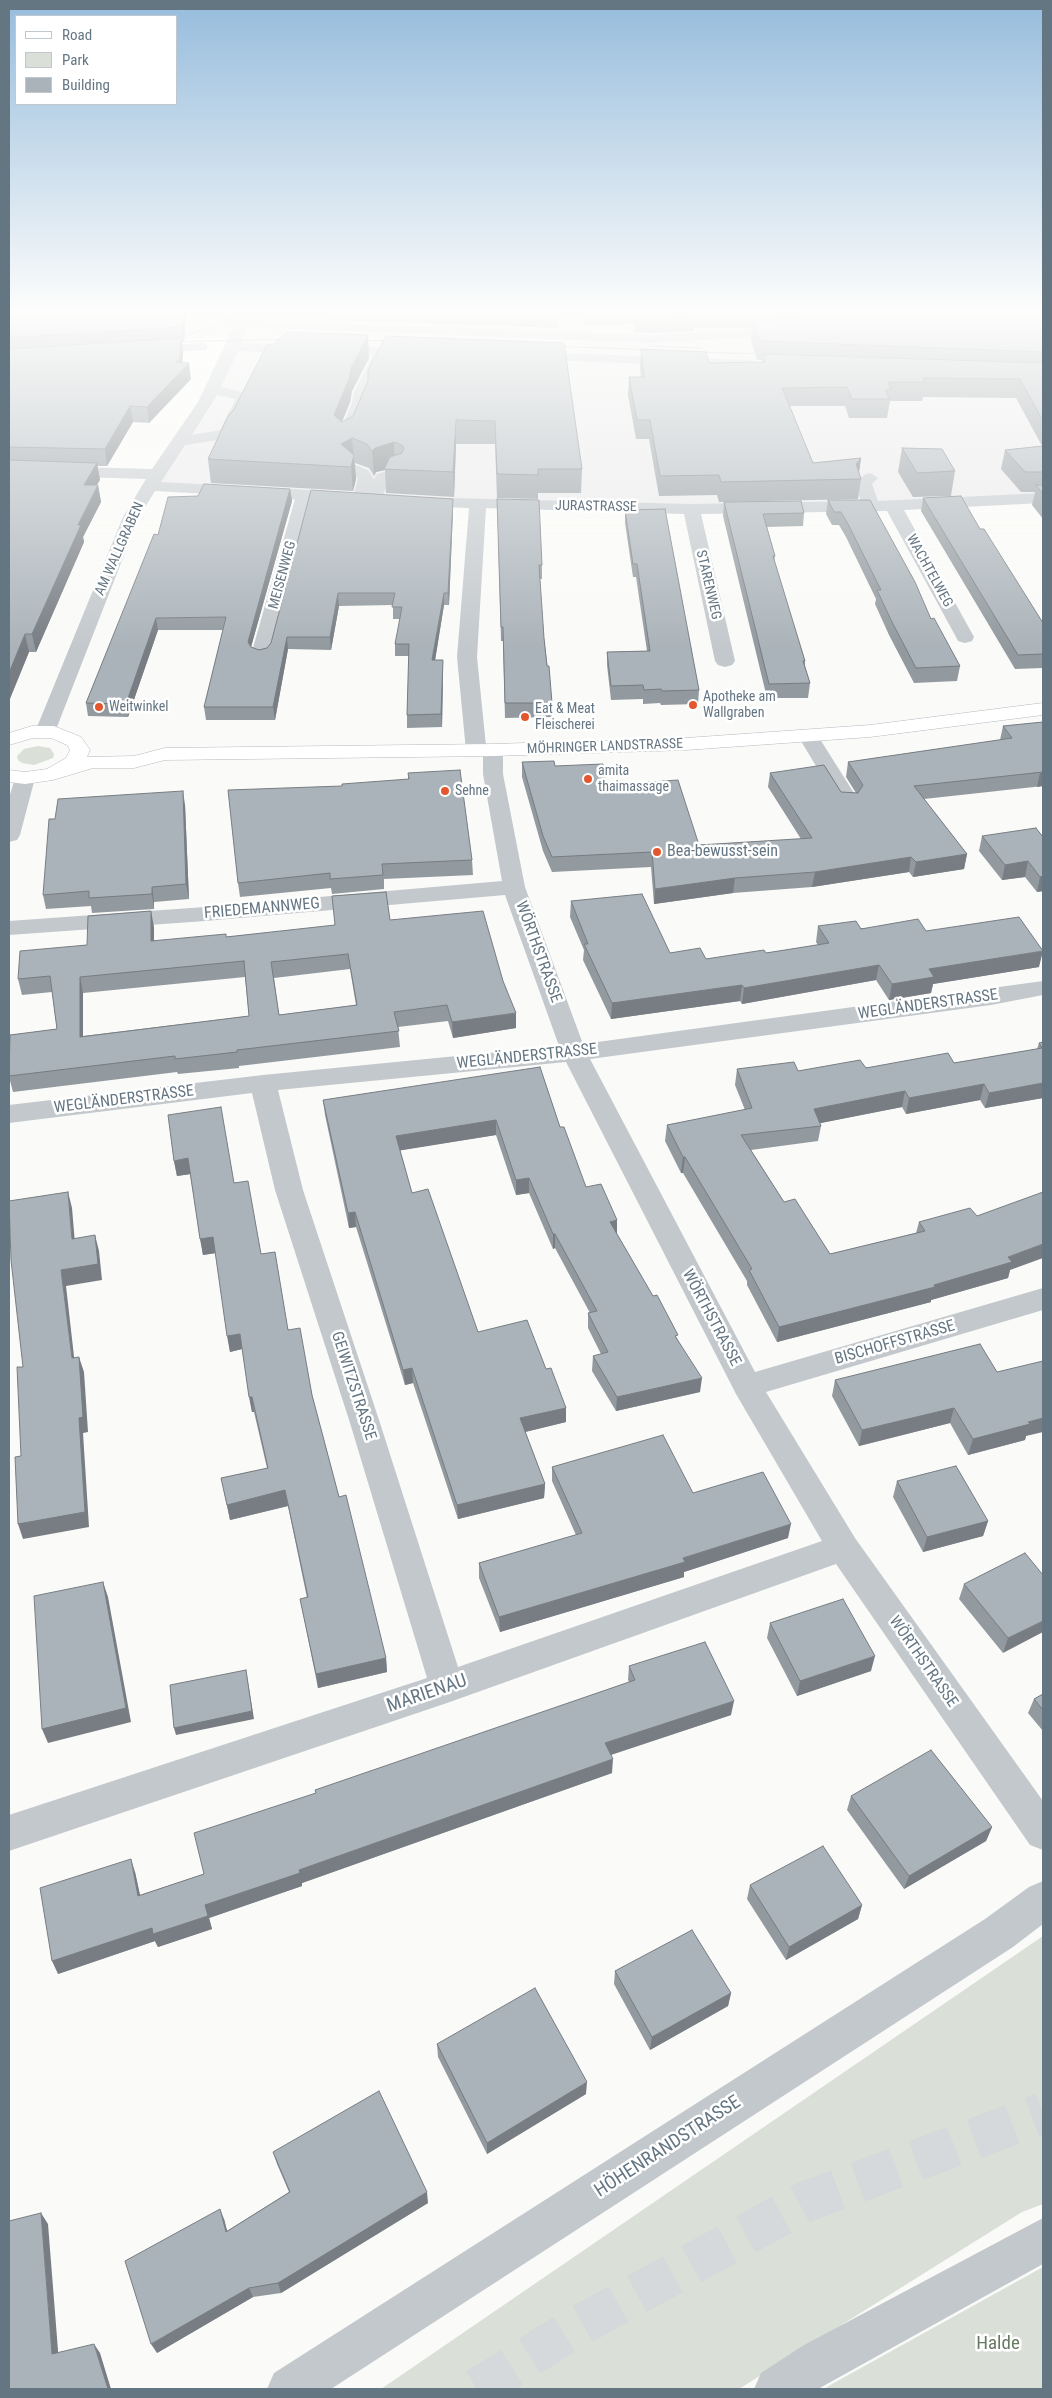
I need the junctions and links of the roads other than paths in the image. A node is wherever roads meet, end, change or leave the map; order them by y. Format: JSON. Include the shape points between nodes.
{"nodes":[{"id":1,"x":190,"y":426,"type":"edge"},
{"id":2,"x":230,"y":426,"type":"edge"},
{"id":3,"x":350,"y":426,"type":"edge"},
{"id":4,"x":345,"y":439,"type":"edge"},
{"id":5,"x":180,"y":441,"type":"junction"},
{"id":6,"x":353,"y":469,"type":"edge"},
{"id":7,"x":9,"y":470,"type":"edge"},
{"id":8,"x":396,"y":473,"type":"edge"},
{"id":9,"x":870,"y":478,"type":"dead end"},
{"id":10,"x":153,"y":480,"type":"junction"},
{"id":11,"x":304,"y":495,"type":"junction"},
{"id":12,"x":367,"y":498,"type":"junction"},
{"id":13,"x":1043,"y":498,"type":"edge"},
{"id":14,"x":478,"y":504,"type":"junction"},
{"id":15,"x":871,"y":506,"type":"junction"},
{"id":16,"x":893,"y":506,"type":"junction"},
{"id":17,"x":691,"y":509,"type":"junction"},
{"id":18,"x":965,"y":637,"type":"dead end"},
{"id":19,"x":261,"y":654,"type":"edge"},
{"id":20,"x":725,"y":661,"type":"dead end"},
{"id":21,"x":1043,"y":709,"type":"edge"},
{"id":22,"x":45,"y":732,"type":"junction"},
{"id":23,"x":808,"y":736,"type":"junction"},
{"id":24,"x":9,"y":739,"type":"edge"},
{"id":25,"x":78,"y":745,"type":"junction"},
{"id":26,"x":484,"y":750,"type":"junction"},
{"id":27,"x":165,"y":754,"type":"junction"},
{"id":28,"x":66,"y":769,"type":"junction"},
{"id":29,"x":17,"y":777,"type":"edge"},
{"id":30,"x":848,"y":801,"type":"edge"},
{"id":31,"x":9,"y":835,"type":"edge"},
{"id":32,"x":514,"y":887,"type":"junction"},
{"id":33,"x":9,"y":928,"type":"edge"},
{"id":34,"x":1043,"y":988,"type":"edge"},
{"id":35,"x":574,"y":1053,"type":"junction"},
{"id":36,"x":263,"y":1083,"type":"junction"},
{"id":37,"x":9,"y":1114,"type":"edge"},
{"id":38,"x":1043,"y":1299,"type":"edge"},
{"id":39,"x":747,"y":1386,"type":"junction"},
{"id":40,"x":843,"y":1548,"type":"junction"},
{"id":41,"x":447,"y":1687,"type":"junction"},
{"id":42,"x":1043,"y":1832,"type":"edge"},
{"id":43,"x":9,"y":1833,"type":"edge"},
{"id":44,"x":1043,"y":1900,"type":"edge"},
{"id":45,"x":1043,"y":2240,"type":"edge"},
{"id":46,"x":290,"y":2389,"type":"edge"},
{"id":47,"x":776,"y":2389,"type":"edge"}],
"edges":[{"from":1,"to":5,"type":"street","name":"AM WALLGRABEN"},
{"from":2,"to":5,"type":"street","via":[[226,434]]},
{"from":3,"to":4,"type":"street"},
{"from":5,"to":10,"type":"street","name":"AM WALLGRABEN"},
{"from":6,"to":12,"type":"street","via":[[362,472],[366,478]]},
{"from":7,"to":10,"type":"street","name":"JURASTRASSE"},
{"from":8,"to":12,"type":"street","via":[[383,477]]},
{"from":9,"to":15,"type":"street","via":[[864,483]]},
{"from":10,"to":11,"type":"street","name":"JURASTRASSE"},
{"from":10,"to":22,"type":"street","name":"AM WALLGRABEN","via":[[131,517]]},
{"from":11,"to":12,"type":"street","name":"JURASTRASSE"},
{"from":11,"to":19,"type":"street","name":"MEISENWEG"},
{"from":12,"to":14,"type":"street","name":"JURASTRASSE"},
{"from":13,"to":16,"type":"street","name":"JURASTRASSE"},
{"from":14,"to":17,"type":"street","name":"JURASTRASSE"},
{"from":14,"to":26,"type":"street","name":"WÖRTHSTRASSE","via":[[467,657]]},
{"from":15,"to":16,"type":"street","name":"JURASTRASSE"},
{"from":15,"to":17,"type":"street","name":"JURASTRASSE"},
{"from":16,"to":18,"type":"street","name":"WACHTELWEG"},
{"from":17,"to":20,"type":"street","name":"STARENWEG"},
{"from":21,"to":23,"type":"main road","name":"MÖHRINGER LANDSTRASSE"},
{"from":22,"to":24,"type":"main road","name":"MÖHRINGER LANDSTRASSE"},
{"from":22,"to":25,"type":"main road","name":"MÖHRINGER LANDSTRASSE","via":[[62,734]]},
{"from":23,"to":26,"type":"main road","name":"MÖHRINGER LANDSTRASSE","via":[[676,745]]},
{"from":23,"to":30,"type":"street"},
{"from":25,"to":27,"type":"main road","name":"MÖHRINGER LANDSTRASSE","via":[[140,748]]},
{"from":25,"to":28,"type":"main road","via":[[79,754]]},
{"from":26,"to":27,"type":"main road","name":"MÖHRINGER LANDSTRASSE"},
{"from":26,"to":32,"type":"street","name":"WÖRTHSTRASSE","via":[[493,774]]},
{"from":27,"to":28,"type":"main road","name":"MÖHRINGER LANDSTRASSE","via":[[134,762],[93,762]]},
{"from":28,"to":29,"type":"main road","name":"MÖHRINGER LANDSTRASSE","via":[[40,777]]},
{"from":29,"to":31,"type":"street"},
{"from":32,"to":33,"type":"street","name":"FRIEDEMANNWEG"},
{"from":32,"to":35,"type":"street","name":"WÖRTHSTRASSE"},
{"from":34,"to":35,"type":"street","name":"WEGLÄNDERSTRASSE"},
{"from":35,"to":36,"type":"street","name":"WEGLÄNDERSTRASSE"},
{"from":35,"to":39,"type":"street","name":"WÖRTHSTRASSE"},
{"from":36,"to":37,"type":"street","name":"WEGLÄNDERSTRASSE"},
{"from":36,"to":41,"type":"street","name":"GEIWITZSTRASSE","via":[[289,1190]]},
{"from":38,"to":39,"type":"street","name":"BISCHOFFSTRASSE"},
{"from":39,"to":40,"type":"street","name":"WÖRTHSTRASSE"},
{"from":40,"to":41,"type":"street","name":"MARIENAU"},
{"from":40,"to":42,"type":"street","name":"WÖRTHSTRASSE"},
{"from":41,"to":43,"type":"street","name":"MARIENAU"},
{"from":44,"to":46,"type":"street","name":"HÖHENRANDSTRASSE","via":[[999,1934]]},
{"from":45,"to":47,"type":"street","via":[[820,2361]]}]}
